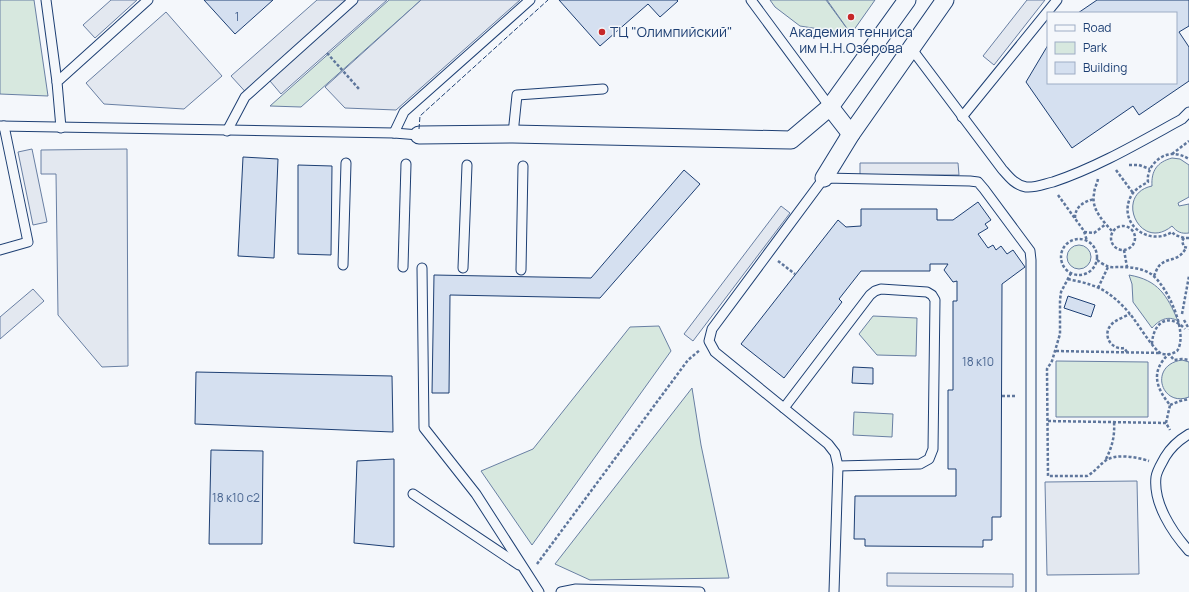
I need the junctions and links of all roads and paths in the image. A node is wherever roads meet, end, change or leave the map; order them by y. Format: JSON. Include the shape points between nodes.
{"nodes":[{"id":1,"x":46,"y":0,"type":"edge"},
{"id":2,"x":148,"y":0,"type":"edge"},
{"id":3,"x":353,"y":0,"type":"edge"},
{"id":4,"x":530,"y":0,"type":"edge"},
{"id":5,"x":751,"y":0,"type":"edge"},
{"id":6,"x":907,"y":0,"type":"edge"},
{"id":7,"x":945,"y":0,"type":"edge"},
{"id":8,"x":1057,"y":0,"type":"edge"},
{"id":9,"x":1047,"y":12,"type":"edge"},
{"id":10,"x":1047,"y":12,"type":"edge"},
{"id":11,"x":911,"y":48,"type":"junction"},
{"id":12,"x":327,"y":53,"type":"dead end"},
{"id":13,"x":57,"y":82,"type":"junction"},
{"id":14,"x":359,"y":89,"type":"dead end"},
{"id":15,"x":603,"y":89,"type":"dead end"},
{"id":16,"x":830,"y":107,"type":"junction"},
{"id":17,"x":1189,"y":112,"type":"edge"},
{"id":18,"x":962,"y":117,"type":"junction"},
{"id":19,"x":2,"y":126,"type":"edge"},
{"id":20,"x":61,"y":128,"type":"junction"},
{"id":21,"x":227,"y":131,"type":"junction"},
{"id":22,"x":394,"y":133,"type":"junction"},
{"id":23,"x":513,"y":134,"type":"junction"},
{"id":24,"x":851,"y":134,"type":"junction"},
{"id":25,"x":419,"y":135,"type":"joint"},
{"id":26,"x":1189,"y":141,"type":"edge"},
{"id":27,"x":1172,"y":154,"type":"junction"},
{"id":28,"x":1108,"y":159,"type":"junction"},
{"id":29,"x":1189,"y":159,"type":"edge"},
{"id":30,"x":346,"y":163,"type":"dead end"},
{"id":31,"x":406,"y":164,"type":"dead end"},
{"id":32,"x":467,"y":165,"type":"dead end"},
{"id":33,"x":524,"y":166,"type":"dead end"},
{"id":34,"x":1089,"y":167,"type":"junction"},
{"id":35,"x":824,"y":178,"type":"junction"},
{"id":36,"x":1049,"y":183,"type":"junction"},
{"id":37,"x":1133,"y":193,"type":"junction"},
{"id":38,"x":1094,"y":199,"type":"junction"},
{"id":39,"x":1075,"y":219,"type":"junction"},
{"id":40,"x":1106,"y":224,"type":"junction"},
{"id":41,"x":1133,"y":228,"type":"junction"},
{"id":42,"x":1112,"y":231,"type":"junction"},
{"id":43,"x":1084,"y":232,"type":"junction"},
{"id":44,"x":1184,"y":238,"type":"junction"},
{"id":45,"x":1189,"y":238,"type":"edge"},
{"id":46,"x":1088,"y":242,"type":"junction"},
{"id":47,"x":1187,"y":248,"type":"edge"},
{"id":48,"x":0,"y":250,"type":"edge"},
{"id":49,"x":1124,"y":250,"type":"junction"},
{"id":50,"x":768,"y":253,"type":"junction"},
{"id":51,"x":1097,"y":260,"type":"junction"},
{"id":52,"x":343,"y":265,"type":"dead end"},
{"id":53,"x":403,"y":267,"type":"dead end"},
{"id":54,"x":1108,"y":267,"type":"junction"},
{"id":55,"x":1127,"y":267,"type":"junction"},
{"id":56,"x":422,"y":268,"type":"dead end"},
{"id":57,"x":463,"y":268,"type":"dead end"},
{"id":58,"x":521,"y":270,"type":"dead end"},
{"id":59,"x":1071,"y":273,"type":"junction"},
{"id":60,"x":795,"y":274,"type":"dead end"},
{"id":61,"x":1154,"y":276,"type":"junction"},
{"id":62,"x":1189,"y":276,"type":"edge"},
{"id":63,"x":1068,"y":279,"type":"junction"},
{"id":64,"x":1098,"y":288,"type":"junction"},
{"id":65,"x":1173,"y":297,"type":"dead end"},
{"id":66,"x":1179,"y":308,"type":"dead end"},
{"id":67,"x":1130,"y":314,"type":"junction"},
{"id":68,"x":1182,"y":314,"type":"junction"},
{"id":69,"x":1187,"y":330,"type":"edge"},
{"id":70,"x":709,"y":341,"type":"junction"},
{"id":71,"x":1184,"y":343,"type":"dead end"},
{"id":72,"x":1152,"y":344,"type":"junction"},
{"id":73,"x":1056,"y":351,"type":"junction"},
{"id":74,"x":1127,"y":352,"type":"junction"},
{"id":75,"x":1161,"y":353,"type":"junction"},
{"id":76,"x":1169,"y":354,"type":"junction"},
{"id":77,"x":1189,"y":360,"type":"edge"},
{"id":78,"x":1189,"y":399,"type":"edge"},
{"id":79,"x":1170,"y":406,"type":"junction"},
{"id":80,"x":784,"y":408,"type":"junction"},
{"id":81,"x":1048,"y":421,"type":"junction"},
{"id":82,"x":1114,"y":422,"type":"junction"},
{"id":83,"x":1166,"y":423,"type":"junction"},
{"id":84,"x":1170,"y":430,"type":"dead end"},
{"id":85,"x":1189,"y":434,"type":"edge"},
{"id":86,"x":1106,"y":460,"type":"junction"},
{"id":87,"x":1160,"y":465,"type":"junction"},
{"id":88,"x":838,"y":466,"type":"junction"},
{"id":89,"x":413,"y":494,"type":"dead end"},
{"id":90,"x":1189,"y":551,"type":"edge"},
{"id":91,"x":522,"y":567,"type":"junction"},
{"id":92,"x":528,"y":576,"type":"junction"},
{"id":93,"x":538,"y":592,"type":"edge"},
{"id":94,"x":561,"y":592,"type":"edge"},
{"id":95,"x":700,"y":592,"type":"edge"},
{"id":96,"x":834,"y":592,"type":"edge"},
{"id":97,"x":1031,"y":592,"type":"edge"}],
"edges":[{"from":1,"to":13,"type":"lane"},
{"from":2,"to":13,"type":"lane"},
{"from":3,"to":21,"type":"lane","via":[[245,97]]},
{"from":4,"to":22,"type":"lane","via":[[404,112]]},
{"from":5,"to":16,"type":"lane"},
{"from":6,"to":16,"type":"street"},
{"from":7,"to":11,"type":"street"},
{"from":8,"to":10,"type":"lane"},
{"from":9,"to":18,"type":"lane"},
{"from":11,"to":18,"type":"lane"},
{"from":11,"to":24,"type":"street"},
{"from":12,"to":14,"type":"path"},
{"from":13,"to":20,"type":"lane"},
{"from":15,"to":23,"type":"lane","via":[[517,95]]},
{"from":16,"to":23,"type":"street","via":[[791,140]]},
{"from":16,"to":24,"type":"street"},
{"from":17,"to":28,"type":"lane","via":[[1182,119]]},
{"from":18,"to":36,"type":"lane","via":[[1014,183],[1026,187]]},
{"from":19,"to":20,"type":"lane"},
{"from":19,"to":48,"type":"lane","via":[[28,242]]},
{"from":20,"to":21,"type":"lane"},
{"from":21,"to":22,"type":"lane"},
{"from":22,"to":25,"type":"lane"},
{"from":23,"to":25,"type":"street"},
{"from":24,"to":35,"type":"street"},
{"from":26,"to":27,"type":"path"},
{"from":27,"to":29,"type":"path"},
{"from":27,"to":37,"type":"path","via":[[1163,156],[1155,162],[1150,169],[1148,182]]},
{"from":28,"to":34,"type":"lane"},
{"from":28,"to":37,"type":"path"},
{"from":30,"to":52,"type":"lane"},
{"from":31,"to":53,"type":"lane"},
{"from":32,"to":57,"type":"lane"},
{"from":33,"to":58,"type":"lane"},
{"from":34,"to":36,"type":"lane"},
{"from":34,"to":38,"type":"path","via":[[1098,179]]},
{"from":35,"to":50,"type":"lane"},
{"from":35,"to":97,"type":"lane","via":[[978,182],[1030,251]]},
{"from":36,"to":39,"type":"path"},
{"from":37,"to":41,"type":"path","via":[[1128,205],[1128,215]]},
{"from":38,"to":39,"type":"path","via":[[1077,208]]},
{"from":38,"to":40,"type":"path","via":[[1094,205]]},
{"from":39,"to":43,"type":"path"},
{"from":40,"to":42,"type":"path"},
{"from":40,"to":43,"type":"path","via":[[1094,233]]},
{"from":41,"to":42,"type":"path","via":[[1121,226]]},
{"from":41,"to":44,"type":"path","via":[[1156,238],[1172,232]]},
{"from":41,"to":49,"type":"path","via":[[1135,240]]},
{"from":42,"to":49,"type":"path","via":[[1110,236],[1114,246],[1118,250]]},
{"from":43,"to":46,"type":"path"},
{"from":44,"to":45,"type":"path"},
{"from":44,"to":47,"type":"path","via":[[1182,245]]},
{"from":46,"to":51,"type":"path","via":[[1094,247]]},
{"from":46,"to":59,"type":"path","via":[[1080,239],[1065,246],[1061,261],[1064,268]]},
{"from":47,"to":61,"type":"path","via":[[1179,257],[1162,264]]},
{"from":49,"to":55,"type":"path"},
{"from":50,"to":60,"type":"path"},
{"from":50,"to":70,"type":"lane","via":[[712,329]]},
{"from":51,"to":54,"type":"path"},
{"from":51,"to":59,"type":"path","via":[[1093,269],[1086,274]]},
{"from":54,"to":55,"type":"path"},
{"from":54,"to":64,"type":"path"},
{"from":55,"to":61,"type":"path"},
{"from":56,"to":91,"type":"lane","via":[[424,428],[476,494]]},
{"from":59,"to":63,"type":"path"},
{"from":61,"to":65,"type":"path"},
{"from":62,"to":68,"type":"path"},
{"from":63,"to":64,"type":"path"},
{"from":63,"to":73,"type":"path","via":[[1061,292],[1060,334]]},
{"from":64,"to":67,"type":"path","via":[[1110,295]]},
{"from":66,"to":68,"type":"path"},
{"from":67,"to":72,"type":"path"},
{"from":67,"to":74,"type":"path","via":[[1111,324],[1107,336],[1114,347],[1124,348]]},
{"from":68,"to":69,"type":"path"},
{"from":69,"to":72,"type":"path","via":[[1174,321],[1159,324],[1152,336]]},
{"from":70,"to":80,"type":"lane","via":[[715,352]]},
{"from":70,"to":92,"type":"path","via":[[688,360]]},
{"from":71,"to":76,"type":"path","via":[[1180,349]]},
{"from":72,"to":75,"type":"path"},
{"from":73,"to":74,"type":"path"},
{"from":73,"to":81,"type":"path","via":[[1048,369]]},
{"from":74,"to":75,"type":"path"},
{"from":75,"to":76,"type":"path"},
{"from":76,"to":77,"type":"path","via":[[1174,360]]},
{"from":76,"to":79,"type":"path","via":[[1158,367],[1157,380],[1160,391]]},
{"from":78,"to":79,"type":"path"},
{"from":79,"to":83,"type":"path"},
{"from":80,"to":88,"type":"lane","via":[[828,444],[835,453]]},
{"from":80,"to":88,"type":"lane","via":[[875,291],[881,289],[927,292],[932,295],[935,300],[934,450],[929,459],[920,464]]},
{"from":81,"to":82,"type":"path"},
{"from":81,"to":86,"type":"path","via":[[1048,476],[1087,476]]},
{"from":82,"to":83,"type":"path"},
{"from":82,"to":86,"type":"path","via":[[1114,435]]},
{"from":83,"to":84,"type":"path"},
{"from":85,"to":87,"type":"lane","via":[[1170,448]]},
{"from":86,"to":87,"type":"path","via":[[1127,456]]},
{"from":87,"to":90,"type":"lane","via":[[1156,476],[1157,494],[1165,516]]},
{"from":88,"to":96,"type":"lane"},
{"from":89,"to":91,"type":"lane"},
{"from":91,"to":92,"type":"lane"},
{"from":92,"to":93,"type":"lane"},
{"from":94,"to":95,"type":"lane","via":[[576,589]]}]}
